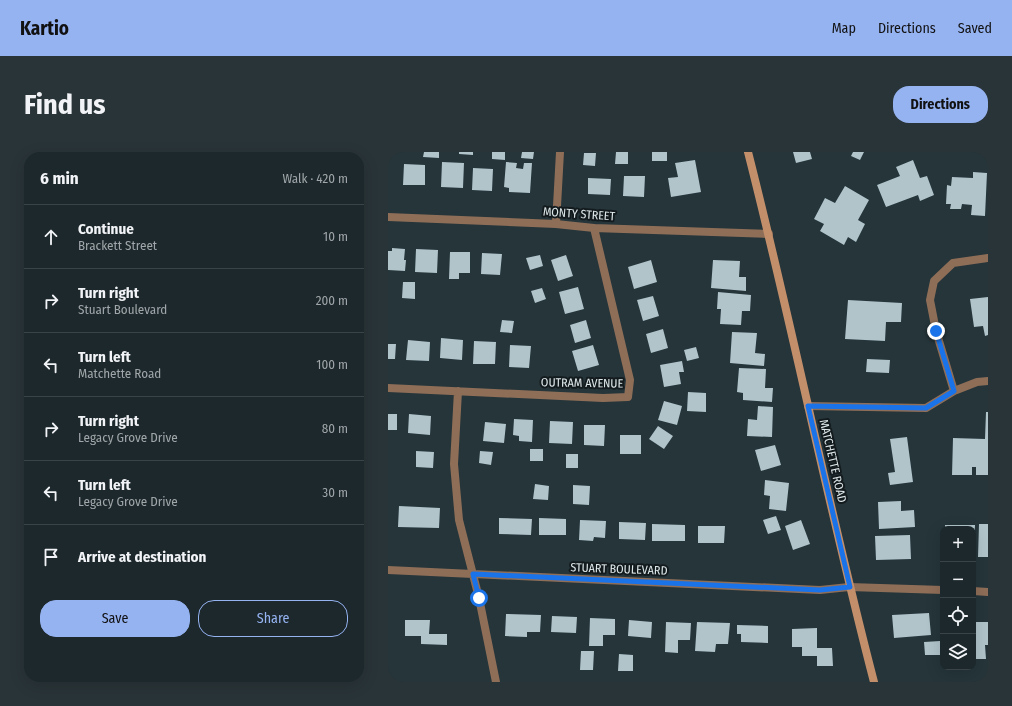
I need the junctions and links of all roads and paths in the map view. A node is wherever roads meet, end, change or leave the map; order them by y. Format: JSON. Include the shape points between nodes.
{"nodes":[{"id":1,"x":560,"y":152,"type":"edge"},
{"id":2,"x":748,"y":152,"type":"edge"},
{"id":3,"x":388,"y":217,"type":"edge"},
{"id":4,"x":556,"y":224,"type":"junction"},
{"id":5,"x":594,"y":228,"type":"junction"},
{"id":6,"x":769,"y":234,"type":"junction"},
{"id":7,"x":988,"y":258,"type":"edge"},
{"id":8,"x":988,"y":381,"type":"edge"},
{"id":9,"x":388,"y":388,"type":"edge"},
{"id":10,"x":458,"y":391,"type":"junction"},
{"id":11,"x":954,"y":391,"type":"junction"},
{"id":12,"x":808,"y":406,"type":"junction"},
{"id":13,"x":388,"y":570,"type":"edge"},
{"id":14,"x":473,"y":574,"type":"junction"},
{"id":15,"x":850,"y":587,"type":"junction"},
{"id":16,"x":940,"y":590,"type":"edge"},
{"id":17,"x":976,"y":591,"type":"edge"},
{"id":18,"x":988,"y":592,"type":"edge"},
{"id":19,"x":496,"y":682,"type":"edge"},
{"id":20,"x":874,"y":682,"type":"edge"}],
"edges":[{"from":1,"to":4,"type":"street"},
{"from":2,"to":6,"type":"street","name":"MATCHETTE ROAD"},
{"from":3,"to":4,"type":"street","name":"MONTY STREET"},
{"from":4,"to":5,"type":"street","name":"MONTY STREET"},
{"from":5,"to":6,"type":"street","name":"MONTY STREET"},
{"from":5,"to":10,"type":"street","name":"OUTRAM AVENUE","via":[[630,380],[628,396],[603,398]]},
{"from":6,"to":12,"type":"street","name":"MATCHETTE ROAD"},
{"from":7,"to":11,"type":"street","via":[[953,263],[934,281],[930,300],[936,331]]},
{"from":8,"to":11,"type":"street","via":[[977,382]]},
{"from":9,"to":10,"type":"street","name":"OUTRAM AVENUE"},
{"from":10,"to":14,"type":"street","via":[[454,464],[459,520]]},
{"from":11,"to":12,"type":"street","via":[[926,408]]},
{"from":12,"to":15,"type":"street","name":"MATCHETTE ROAD"},
{"from":13,"to":14,"type":"street","name":"STUART BOULEVARD"},
{"from":14,"to":15,"type":"street","name":"STUART BOULEVARD","via":[[820,590]]},
{"from":14,"to":19,"type":"street"},
{"from":15,"to":16,"type":"street","name":"STUART BOULEVARD"},
{"from":15,"to":20,"type":"street","name":"MATCHETTE ROAD"},
{"from":17,"to":18,"type":"street"}]}
